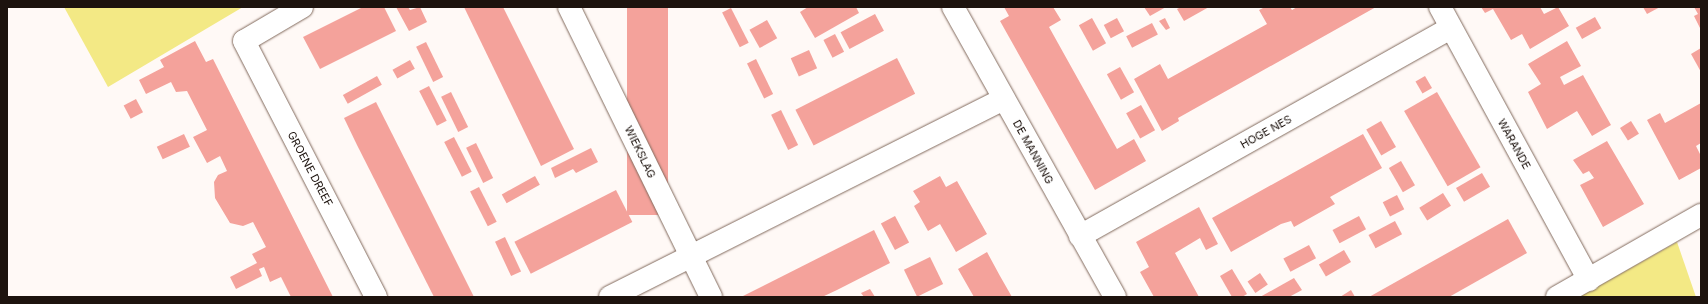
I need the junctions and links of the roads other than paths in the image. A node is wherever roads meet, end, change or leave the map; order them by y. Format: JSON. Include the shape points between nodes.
{"nodes":[{"id":1,"x":302,"y":7,"type":"edge"},
{"id":2,"x":569,"y":7,"type":"edge"},
{"id":3,"x":953,"y":7,"type":"edge"},
{"id":4,"x":1440,"y":7,"type":"edge"},
{"id":5,"x":1451,"y":28,"type":"junction"},
{"id":6,"x":1003,"y":99,"type":"junction"},
{"id":7,"x":1701,"y":215,"type":"edge"},
{"id":8,"x":1080,"y":236,"type":"junction"},
{"id":9,"x":691,"y":258,"type":"junction"},
{"id":10,"x":1589,"y":280,"type":"junction"},
{"id":11,"x":376,"y":297,"type":"edge"},
{"id":12,"x":610,"y":297,"type":"edge"},
{"id":13,"x":711,"y":297,"type":"edge"},
{"id":14,"x":1115,"y":297,"type":"edge"},
{"id":15,"x":1557,"y":297,"type":"edge"}],
"edges":[{"from":1,"to":11,"type":"street","name":"GROENE DREEF","via":[[244,41]]},
{"from":2,"to":9,"type":"street","name":"WIEKSLAG"},
{"from":3,"to":6,"type":"street","name":"DE MANNING"},
{"from":4,"to":5,"type":"street","name":"WARANDE"},
{"from":5,"to":8,"type":"street","name":"HOGE NES"},
{"from":5,"to":10,"type":"street","name":"WARANDE"},
{"from":6,"to":8,"type":"street","name":"DE MANNING"},
{"from":6,"to":9,"type":"street"},
{"from":7,"to":10,"type":"street"},
{"from":8,"to":14,"type":"street","name":"DE MANNING"},
{"from":9,"to":12,"type":"street"},
{"from":9,"to":13,"type":"street","name":"WIEKSLAG"},
{"from":10,"to":15,"type":"street"}]}
